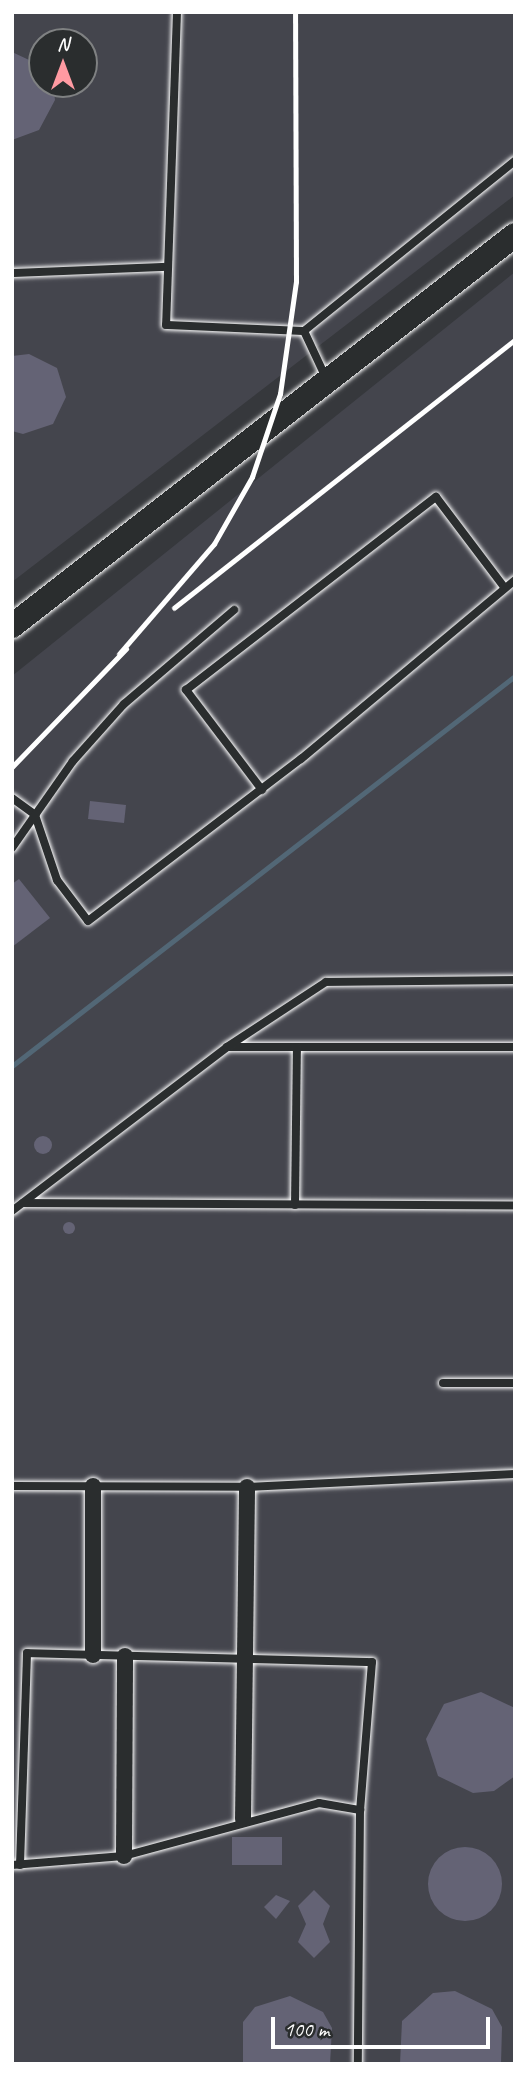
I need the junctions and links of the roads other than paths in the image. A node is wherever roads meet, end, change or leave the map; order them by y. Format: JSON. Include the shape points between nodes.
{"nodes":[{"id":1,"x":177,"y":12,"type":"edge"},
{"id":2,"x":515,"y":161,"type":"edge"},
{"id":3,"x":515,"y":235,"type":"edge"},
{"id":4,"x":164,"y":267,"type":"junction"},
{"id":5,"x":12,"y":273,"type":"edge"},
{"id":6,"x":304,"y":331,"type":"junction"},
{"id":7,"x":328,"y":381,"type":"junction"},
{"id":8,"x":515,"y":580,"type":"edge"},
{"id":9,"x":504,"y":587,"type":"junction"},
{"id":10,"x":234,"y":610,"type":"dead end"},
{"id":11,"x":12,"y":626,"type":"edge"},
{"id":12,"x":262,"y":790,"type":"junction"},
{"id":13,"x":12,"y":798,"type":"edge"},
{"id":14,"x":35,"y":815,"type":"junction"},
{"id":15,"x":12,"y":848,"type":"edge"},
{"id":16,"x":515,"y":980,"type":"edge"},
{"id":17,"x":226,"y":1047,"type":"junction"},
{"id":18,"x":297,"y":1047,"type":"junction"},
{"id":19,"x":515,"y":1047,"type":"edge"},
{"id":20,"x":23,"y":1203,"type":"junction"},
{"id":21,"x":295,"y":1205,"type":"junction"},
{"id":22,"x":515,"y":1206,"type":"edge"},
{"id":23,"x":12,"y":1211,"type":"edge"},
{"id":24,"x":443,"y":1383,"type":"dead end"},
{"id":25,"x":515,"y":1383,"type":"edge"},
{"id":26,"x":515,"y":1474,"type":"edge"},
{"id":27,"x":12,"y":1486,"type":"edge"},
{"id":28,"x":93,"y":1486,"type":"junction"},
{"id":29,"x":247,"y":1487,"type":"junction"},
{"id":30,"x":93,"y":1655,"type":"junction"},
{"id":31,"x":125,"y":1656,"type":"junction"},
{"id":32,"x":245,"y":1659,"type":"junction"},
{"id":33,"x":360,"y":1810,"type":"junction"},
{"id":34,"x":243,"y":1819,"type":"junction"},
{"id":35,"x":124,"y":1856,"type":"junction"},
{"id":36,"x":16,"y":1865,"type":"edge"},
{"id":37,"x":358,"y":2064,"type":"edge"}],
"edges":[{"from":1,"to":4,"type":"lane"},
{"from":2,"to":6,"type":"lane"},
{"from":3,"to":7,"type":"main road"},
{"from":4,"to":5,"type":"lane"},
{"from":4,"to":6,"type":"lane","via":[[166,325]]},
{"from":6,"to":7,"type":"lane"},
{"from":7,"to":11,"type":"main road"},
{"from":8,"to":9,"type":"lane"},
{"from":9,"to":12,"type":"lane"},
{"from":9,"to":12,"type":"lane","via":[[436,497],[186,690]]},
{"from":10,"to":14,"type":"lane","via":[[124,704]]},
{"from":12,"to":14,"type":"lane","via":[[88,921],[63,891]]},
{"from":13,"to":14,"type":"lane"},
{"from":14,"to":15,"type":"lane"},
{"from":16,"to":17,"type":"lane","via":[[326,982]]},
{"from":17,"to":18,"type":"lane"},
{"from":17,"to":20,"type":"lane"},
{"from":18,"to":19,"type":"lane"},
{"from":18,"to":21,"type":"lane"},
{"from":20,"to":21,"type":"lane"},
{"from":20,"to":23,"type":"lane"},
{"from":21,"to":22,"type":"lane"},
{"from":24,"to":25,"type":"lane"},
{"from":26,"to":29,"type":"lane"},
{"from":27,"to":28,"type":"lane"},
{"from":28,"to":29,"type":"lane"},
{"from":28,"to":30,"type":"street"},
{"from":29,"to":32,"type":"street"},
{"from":30,"to":31,"type":"lane"},
{"from":30,"to":36,"type":"lane","via":[[27,1653]]},
{"from":31,"to":32,"type":"lane"},
{"from":31,"to":35,"type":"street"},
{"from":32,"to":33,"type":"lane","via":[[372,1662]]},
{"from":32,"to":34,"type":"street"},
{"from":33,"to":34,"type":"lane","via":[[319,1803]]},
{"from":33,"to":37,"type":"lane"},
{"from":34,"to":35,"type":"lane"},
{"from":35,"to":36,"type":"lane"}]}
